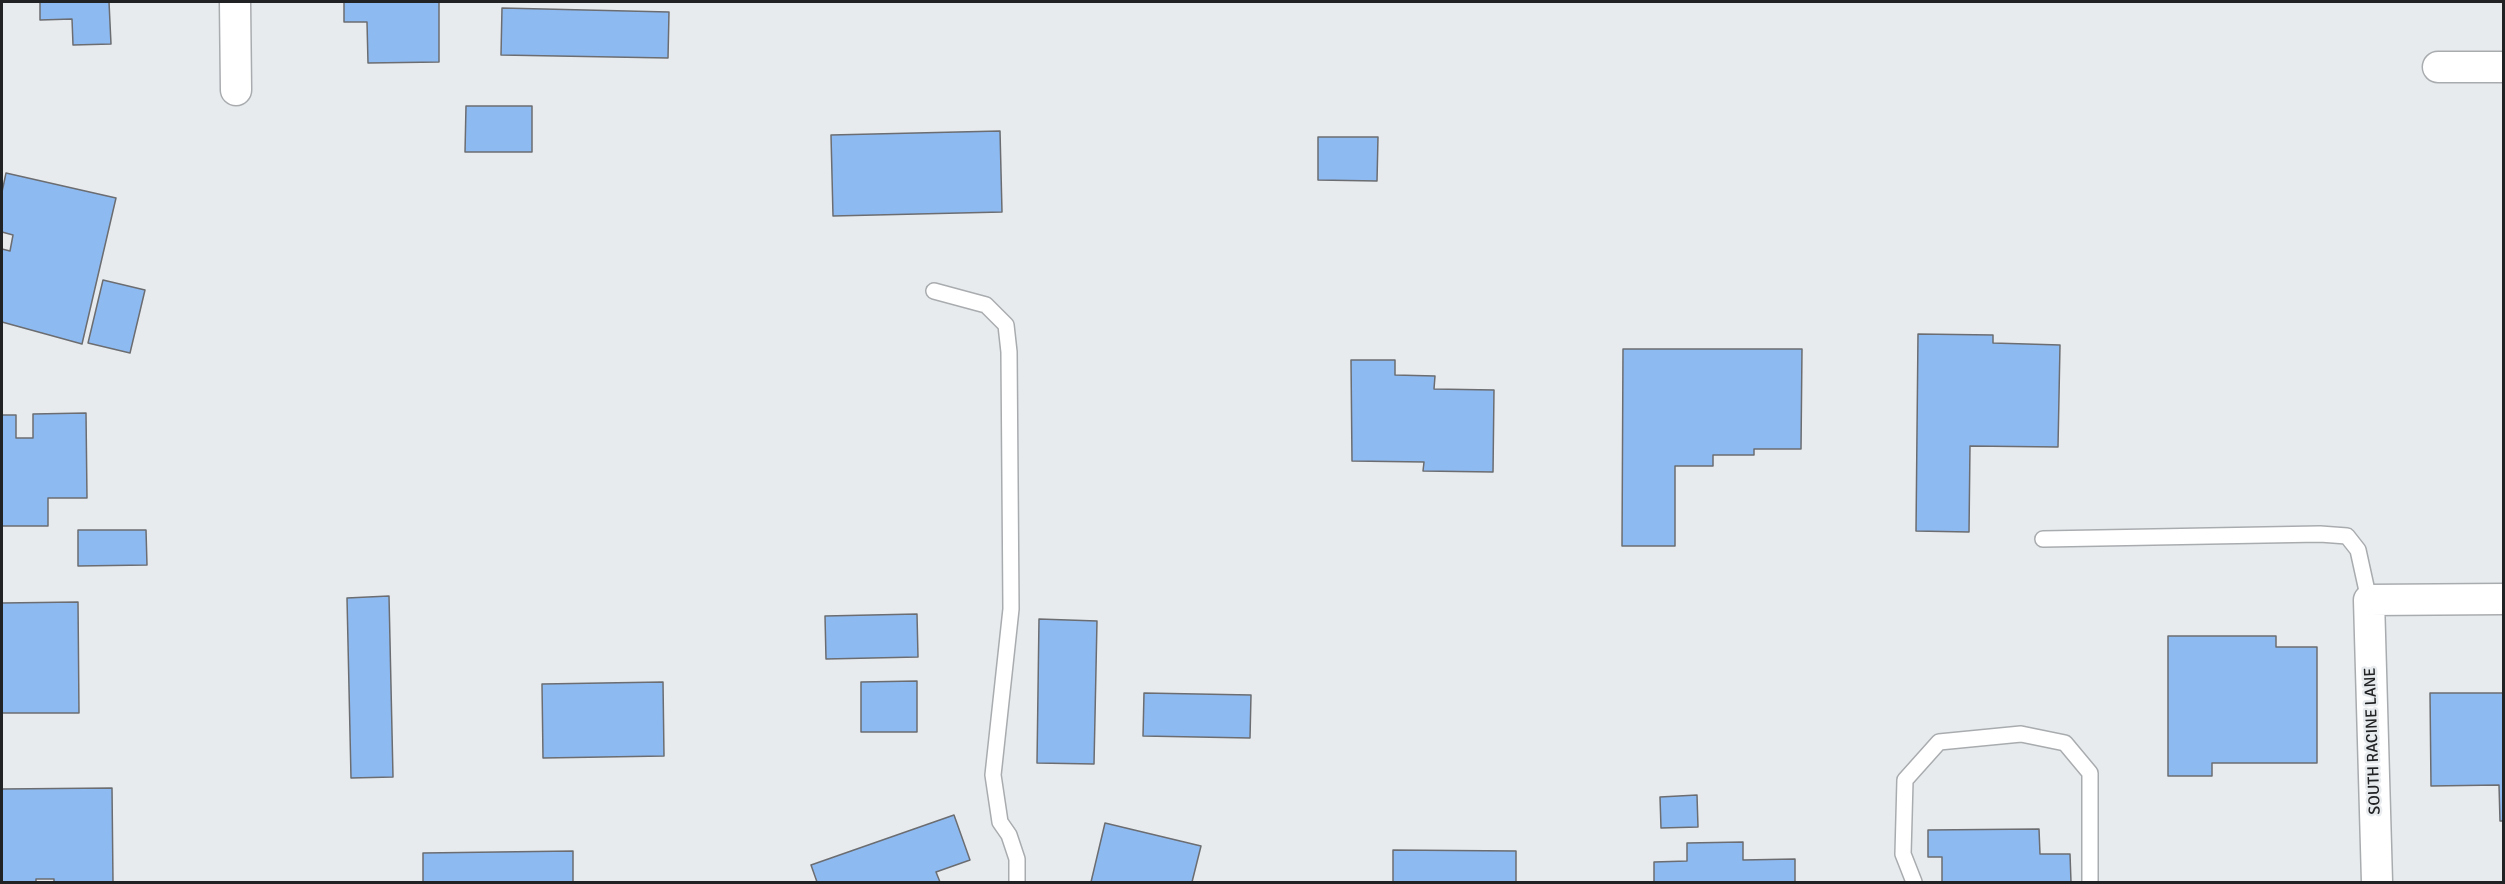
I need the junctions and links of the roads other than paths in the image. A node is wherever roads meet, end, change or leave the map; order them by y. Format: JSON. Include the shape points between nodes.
{"nodes":[{"id":1,"x":236,"y":2,"type":"edge"},
{"id":2,"x":2438,"y":67,"type":"dead end"},
{"id":3,"x":2504,"y":67,"type":"edge"},
{"id":4,"x":236,"y":90,"type":"dead end"},
{"id":5,"x":934,"y":291,"type":"dead end"},
{"id":6,"x":2043,"y":539,"type":"dead end"},
{"id":7,"x":2504,"y":598,"type":"edge"},
{"id":8,"x":2369,"y":600,"type":"junction"},
{"id":9,"x":1017,"y":882,"type":"edge"},
{"id":10,"x":1914,"y":882,"type":"edge"},
{"id":11,"x":2090,"y":882,"type":"edge"},
{"id":12,"x":2377,"y":882,"type":"edge"}],
"edges":[{"from":1,"to":4,"type":"street"},
{"from":2,"to":3,"type":"street"},
{"from":5,"to":9,"type":"lane","via":[[986,305],[1006,325],[1011,609],[993,775],[1000,822],[1017,859]]},
{"from":6,"to":8,"type":"lane","via":[[2346,536],[2358,550]]},
{"from":7,"to":8,"type":"street"},
{"from":8,"to":12,"type":"street","name":"SOUTH RACINE LANE"},
{"from":10,"to":11,"type":"lane","via":[[1903,854],[1905,780],[1939,742],[2021,734],[2065,743],[2090,773]]}]}
